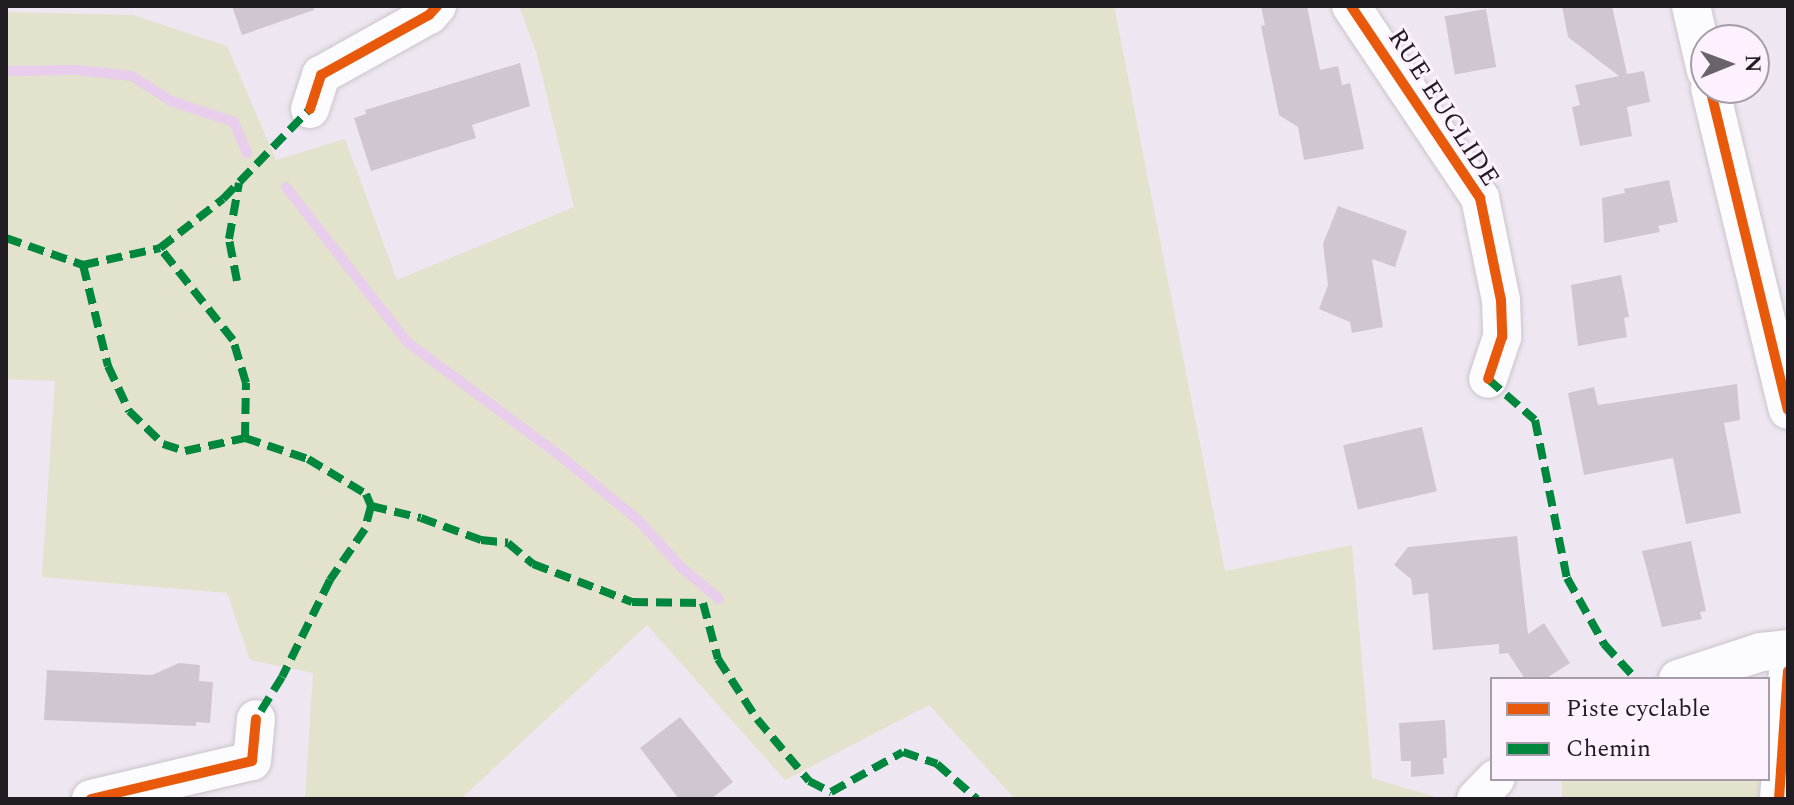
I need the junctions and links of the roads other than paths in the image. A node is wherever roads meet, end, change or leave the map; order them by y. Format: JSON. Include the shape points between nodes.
{"nodes":[{"id":1,"x":437,"y":6,"type":"edge"},
{"id":2,"x":1351,"y":6,"type":"edge"},
{"id":3,"x":1714,"y":104,"type":"edge"},
{"id":4,"x":310,"y":109,"type":"dead end"},
{"id":5,"x":1488,"y":379,"type":"dead end"},
{"id":6,"x":1788,"y":410,"type":"edge"},
{"id":7,"x":1788,"y":649,"type":"edge"},
{"id":8,"x":1788,"y":671,"type":"edge"},
{"id":9,"x":1684,"y":677,"type":"edge"},
{"id":10,"x":256,"y":719,"type":"dead end"},
{"id":11,"x":1493,"y":781,"type":"edge"},
{"id":12,"x":91,"y":799,"type":"edge"},
{"id":13,"x":1476,"y":799,"type":"edge"},
{"id":14,"x":1779,"y":799,"type":"edge"}],
"edges":[{"from":1,"to":4,"type":"street","via":[[321,75]]},
{"from":2,"to":5,"type":"street","name":"RUE EUCLIDE","via":[[1480,198],[1501,312],[1502,337]]},
{"from":3,"to":6,"type":"street"},
{"from":7,"to":9,"type":"street","via":[[1761,652]]},
{"from":8,"to":14,"type":"street"},
{"from":10,"to":12,"type":"street","via":[[252,761]]},
{"from":11,"to":13,"type":"street"}]}
